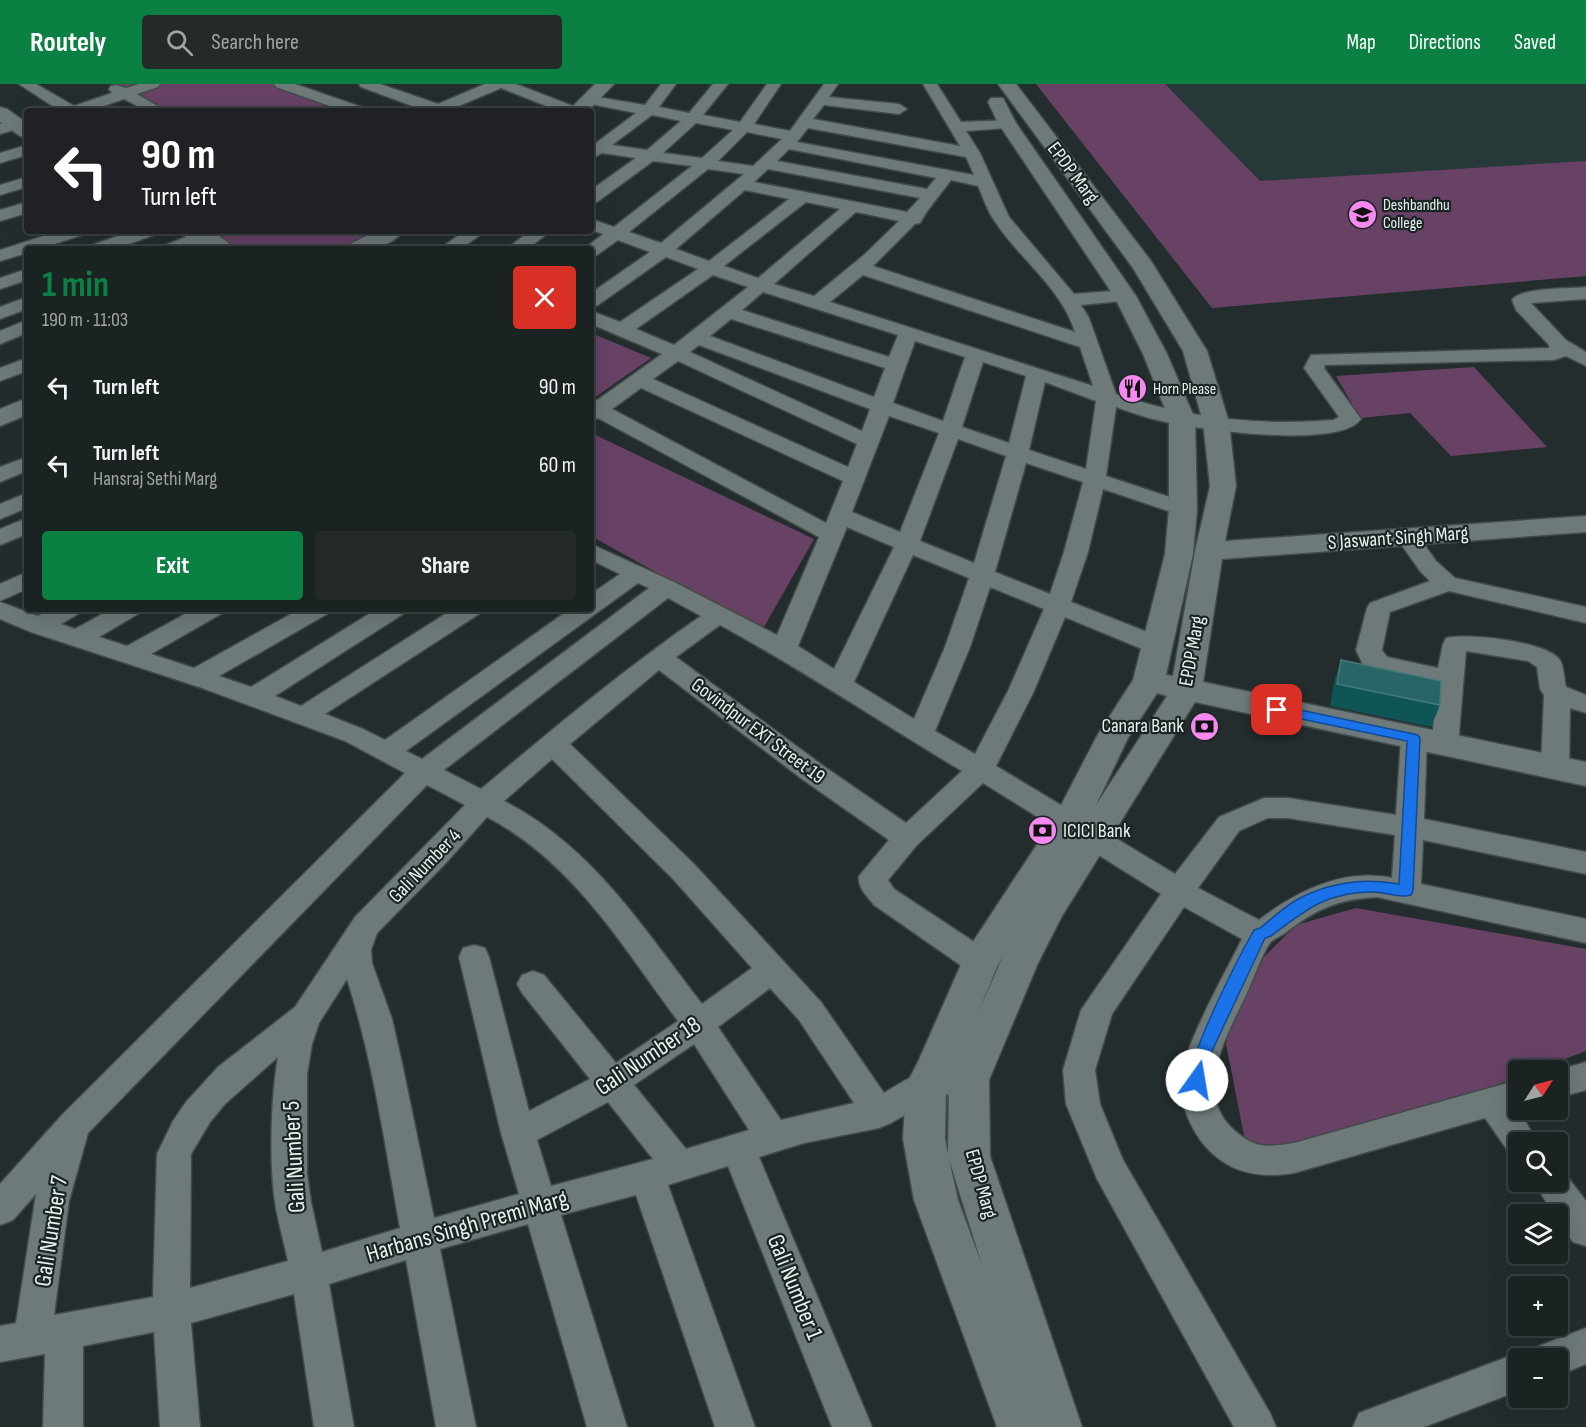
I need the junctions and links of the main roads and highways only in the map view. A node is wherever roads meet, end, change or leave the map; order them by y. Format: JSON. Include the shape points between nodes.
{"nodes":[{"id":1,"x":605,"y":84,"type":"edge"},
{"id":2,"x":989,"y":84,"type":"edge"},
{"id":3,"x":1007,"y":84,"type":"edge"},
{"id":4,"x":580,"y":107,"type":"edge"},
{"id":5,"x":386,"y":234,"type":"edge"},
{"id":6,"x":364,"y":246,"type":"edge"},
{"id":7,"x":24,"y":407,"type":"edge"},
{"id":8,"x":0,"y":418,"type":"edge"},
{"id":9,"x":1586,"y":524,"type":"edge"},
{"id":10,"x":1209,"y":552,"type":"junction"},
{"id":11,"x":1149,"y":681,"type":"junction"},
{"id":12,"x":1186,"y":691,"type":"junction"},
{"id":13,"x":1571,"y":771,"type":"edge"},
{"id":14,"x":1082,"y":830,"type":"junction"},
{"id":15,"x":1021,"y":1427,"type":"edge"},
{"id":16,"x":1059,"y":1427,"type":"edge"}],
"edges":[{"from":1,"to":4,"type":"main road"},
{"from":2,"to":11,"type":"main road","name":"EPDP Marg","via":[[1007,123],[1125,296],[1182,419],[1179,554]]},
{"from":3,"to":10,"type":"main road","name":"EPDP Marg","via":[[1143,266],[1195,351],[1216,422],[1223,486]]},
{"from":5,"to":6,"type":"main road"},
{"from":7,"to":8,"type":"main road"},
{"from":9,"to":10,"type":"main road","name":"S Jaswant Singh Marg"},
{"from":10,"to":12,"type":"main road","name":"EPDP Marg"},
{"from":11,"to":12,"type":"main road"},
{"from":11,"to":14,"type":"main road","name":"EPDP Marg","via":[[1113,736]]},
{"from":12,"to":13,"type":"main road"},
{"from":12,"to":14,"type":"main road","name":"EPDP Marg"},
{"from":14,"to":15,"type":"main road","name":"EPDP Marg","via":[[980,962],[926,1085],[924,1139],[936,1200]]},
{"from":14,"to":16,"type":"main road","name":"EPDP Marg","via":[[969,1080],[969,1156]]}]}
